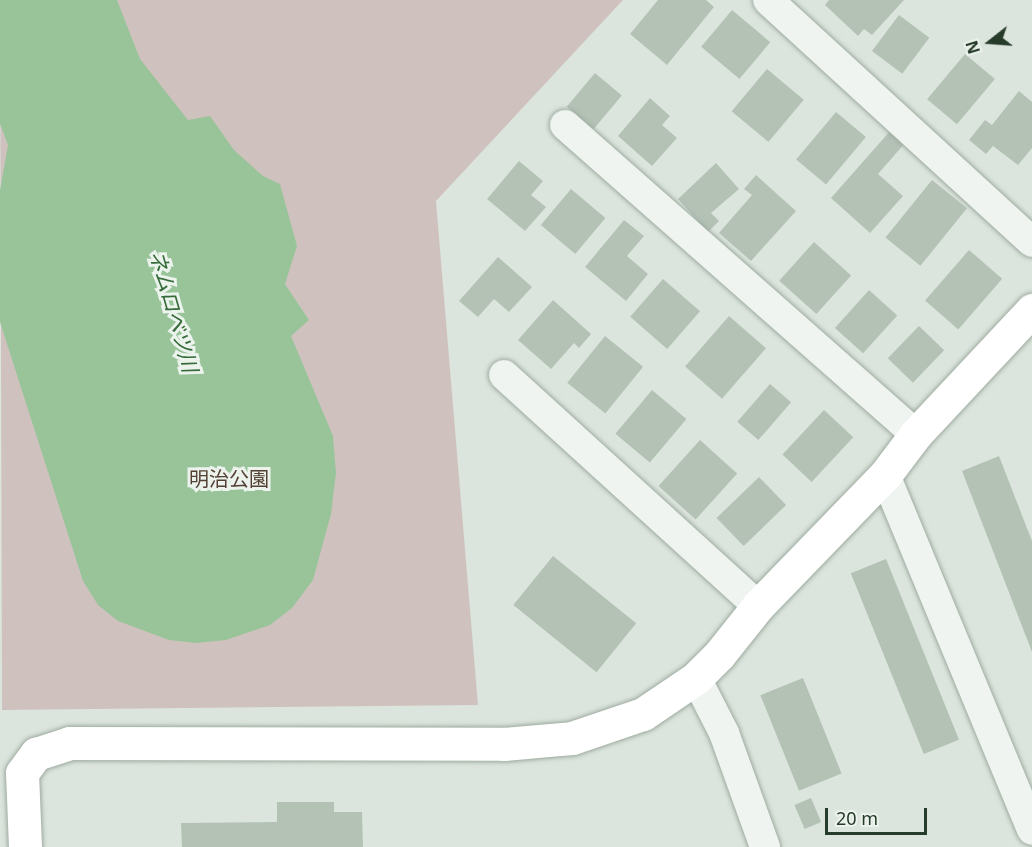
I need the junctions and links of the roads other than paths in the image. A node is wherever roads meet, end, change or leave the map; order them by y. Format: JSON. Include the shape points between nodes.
{"nodes":[{"id":1,"x":768,"y":0,"type":"edge"},
{"id":2,"x":565,"y":125,"type":"dead end"},
{"id":3,"x":1032,"y":242,"type":"edge"},
{"id":4,"x":1032,"y":310,"type":"edge"},
{"id":5,"x":504,"y":375,"type":"dead end"},
{"id":6,"x":916,"y":434,"type":"junction"},
{"id":7,"x":885,"y":475,"type":"junction"},
{"id":8,"x":758,"y":606,"type":"junction"},
{"id":9,"x":696,"y":678,"type":"junction"},
{"id":10,"x":1032,"y":830,"type":"edge"},
{"id":11,"x":25,"y":847,"type":"edge"},
{"id":12,"x":765,"y":847,"type":"edge"}],
"edges":[{"from":1,"to":3,"type":"street"},
{"from":2,"to":6,"type":"street"},
{"from":4,"to":6,"type":"street"},
{"from":5,"to":8,"type":"street"},
{"from":6,"to":7,"type":"street"},
{"from":7,"to":8,"type":"street"},
{"from":7,"to":10,"type":"street"},
{"from":8,"to":9,"type":"street"},
{"from":9,"to":11,"type":"street","via":[[643,714],[572,738],[504,744],[69,743],[36,754],[22,773]]},
{"from":9,"to":12,"type":"street","via":[[724,733]]}]}
